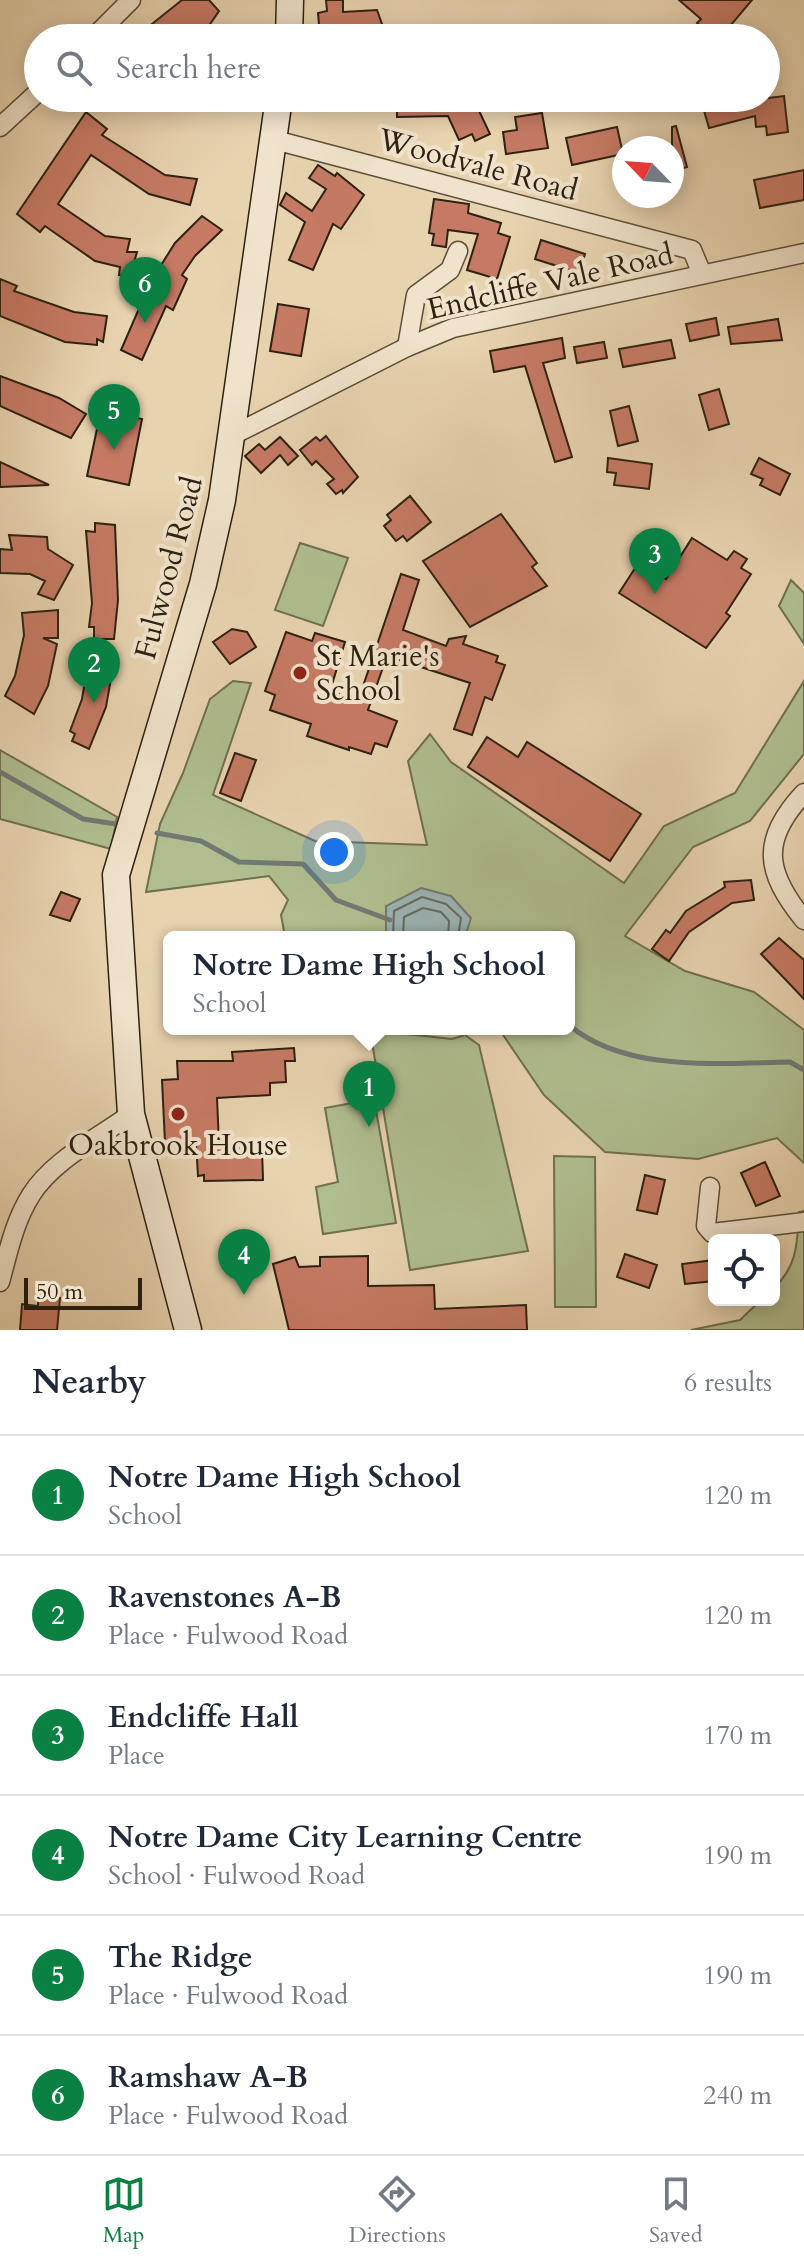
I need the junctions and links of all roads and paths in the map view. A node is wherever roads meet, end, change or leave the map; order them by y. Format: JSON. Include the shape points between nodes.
{"nodes":[{"id":1,"x":131,"y":0,"type":"edge"},
{"id":2,"x":290,"y":0,"type":"edge"},
{"id":3,"x":107,"y":24,"type":"edge"},
{"id":4,"x":289,"y":24,"type":"edge"},
{"id":5,"x":24,"y":105,"type":"edge"},
{"id":6,"x":276,"y":112,"type":"edge"},
{"id":7,"x":0,"y":127,"type":"edge"},
{"id":8,"x":271,"y":139,"type":"junction"},
{"id":9,"x":458,"y":251,"type":"dead end"},
{"id":10,"x":804,"y":253,"type":"edge"},
{"id":11,"x":702,"y":274,"type":"junction"},
{"id":12,"x":407,"y":347,"type":"junction"},
{"id":13,"x":233,"y":435,"type":"junction"},
{"id":14,"x":804,"y":793,"type":"edge"},
{"id":15,"x":804,"y":920,"type":"edge"},
{"id":16,"x":131,"y":1114,"type":"junction"},
{"id":17,"x":710,"y":1187,"type":"dead end"},
{"id":18,"x":804,"y":1222,"type":"edge"},
{"id":19,"x":0,"y":1282,"type":"edge"},
{"id":20,"x":188,"y":1330,"type":"edge"}],
"edges":[{"from":1,"to":3,"type":"street"},
{"from":2,"to":4,"type":"street"},
{"from":5,"to":7,"type":"street"},
{"from":6,"to":8,"type":"street","name":"Fulwood Road"},
{"from":8,"to":11,"type":"street","name":"Woodvale Road","via":[[692,250]]},
{"from":8,"to":13,"type":"street","name":"Fulwood Road"},
{"from":9,"to":12,"type":"street","via":[[450,270],[416,295]]},
{"from":10,"to":11,"type":"street","name":"Endcliffe Vale Road"},
{"from":11,"to":12,"type":"street","name":"Endcliffe Vale Road","via":[[453,328]]},
{"from":12,"to":13,"type":"street","name":"Endcliffe Vale Road"},
{"from":13,"to":16,"type":"street","name":"Fulwood Road","via":[[203,584],[116,875]]},
{"from":14,"to":15,"type":"street","via":[[775,835],[771,855],[785,896]]},
{"from":16,"to":19,"type":"street","via":[[40,1184],[16,1225]]},
{"from":16,"to":20,"type":"street","name":"Fulwood Road"},
{"from":17,"to":18,"type":"street","via":[[706,1226],[712,1233]]}]}
